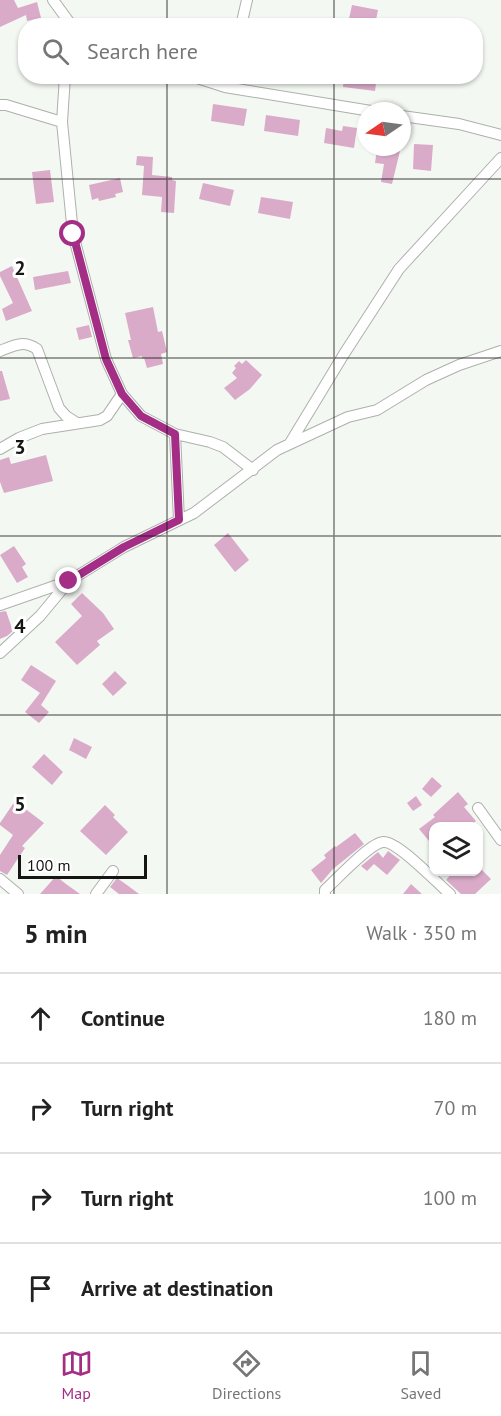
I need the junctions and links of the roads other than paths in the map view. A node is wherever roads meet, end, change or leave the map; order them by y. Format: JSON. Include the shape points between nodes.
{"nodes":[{"id":1,"x":53,"y":0,"type":"edge"},
{"id":2,"x":246,"y":0,"type":"edge"},
{"id":3,"x":66,"y":18,"type":"edge"},
{"id":4,"x":243,"y":18,"type":"edge"},
{"id":5,"x":64,"y":84,"type":"edge"},
{"id":6,"x":237,"y":84,"type":"edge"},
{"id":7,"x":0,"y":105,"type":"edge"},
{"id":8,"x":357,"y":108,"type":"edge"},
{"id":9,"x":411,"y":117,"type":"edge"},
{"id":10,"x":62,"y":122,"type":"junction"},
{"id":11,"x":501,"y":135,"type":"edge"},
{"id":12,"x":501,"y":158,"type":"edge"},
{"id":13,"x":0,"y":351,"type":"edge"},
{"id":14,"x":501,"y":351,"type":"edge"},
{"id":15,"x":122,"y":394,"type":"junction"},
{"id":16,"x":77,"y":423,"type":"junction"},
{"id":17,"x":175,"y":434,"type":"junction"},
{"id":18,"x":290,"y":443,"type":"junction"},
{"id":19,"x":0,"y":448,"type":"edge"},
{"id":20,"x":253,"y":470,"type":"junction"},
{"id":21,"x":179,"y":520,"type":"junction"},
{"id":22,"x":69,"y":581,"type":"junction"},
{"id":23,"x":0,"y":605,"type":"edge"},
{"id":24,"x":0,"y":653,"type":"edge"},
{"id":25,"x":478,"y":808,"type":"dead end"},
{"id":26,"x":501,"y":840,"type":"edge"},
{"id":27,"x":113,"y":871,"type":"dead end"},
{"id":28,"x":0,"y":879,"type":"edge"},
{"id":29,"x":18,"y":894,"type":"edge"},
{"id":30,"x":96,"y":894,"type":"edge"},
{"id":31,"x":325,"y":894,"type":"edge"},
{"id":32,"x":450,"y":894,"type":"edge"}],
"edges":[{"from":1,"to":3,"type":"street"},
{"from":2,"to":4,"type":"street"},
{"from":5,"to":10,"type":"street"},
{"from":6,"to":8,"type":"street"},
{"from":7,"to":10,"type":"street"},
{"from":9,"to":11,"type":"street"},
{"from":10,"to":15,"type":"street","via":[[73,234],[106,359]]},
{"from":12,"to":18,"type":"street","via":[[399,269]]},
{"from":13,"to":16,"type":"street","via":[[22,344],[37,349],[59,408]]},
{"from":14,"to":18,"type":"street","via":[[426,380],[377,410],[348,417]]},
{"from":15,"to":16,"type":"street","via":[[106,416]]},
{"from":15,"to":17,"type":"street","via":[[141,416]]},
{"from":16,"to":19,"type":"street","via":[[42,429]]},
{"from":17,"to":20,"type":"street","via":[[223,447]]},
{"from":17,"to":21,"type":"street"},
{"from":18,"to":20,"type":"street"},
{"from":20,"to":21,"type":"street"},
{"from":21,"to":22,"type":"street","via":[[124,547]]},
{"from":22,"to":23,"type":"street"},
{"from":22,"to":24,"type":"street","via":[[40,616]]},
{"from":25,"to":26,"type":"street"},
{"from":27,"to":30,"type":"street"},
{"from":28,"to":29,"type":"street"},
{"from":31,"to":32,"type":"street","via":[[362,855],[385,842],[416,862]]}]}
